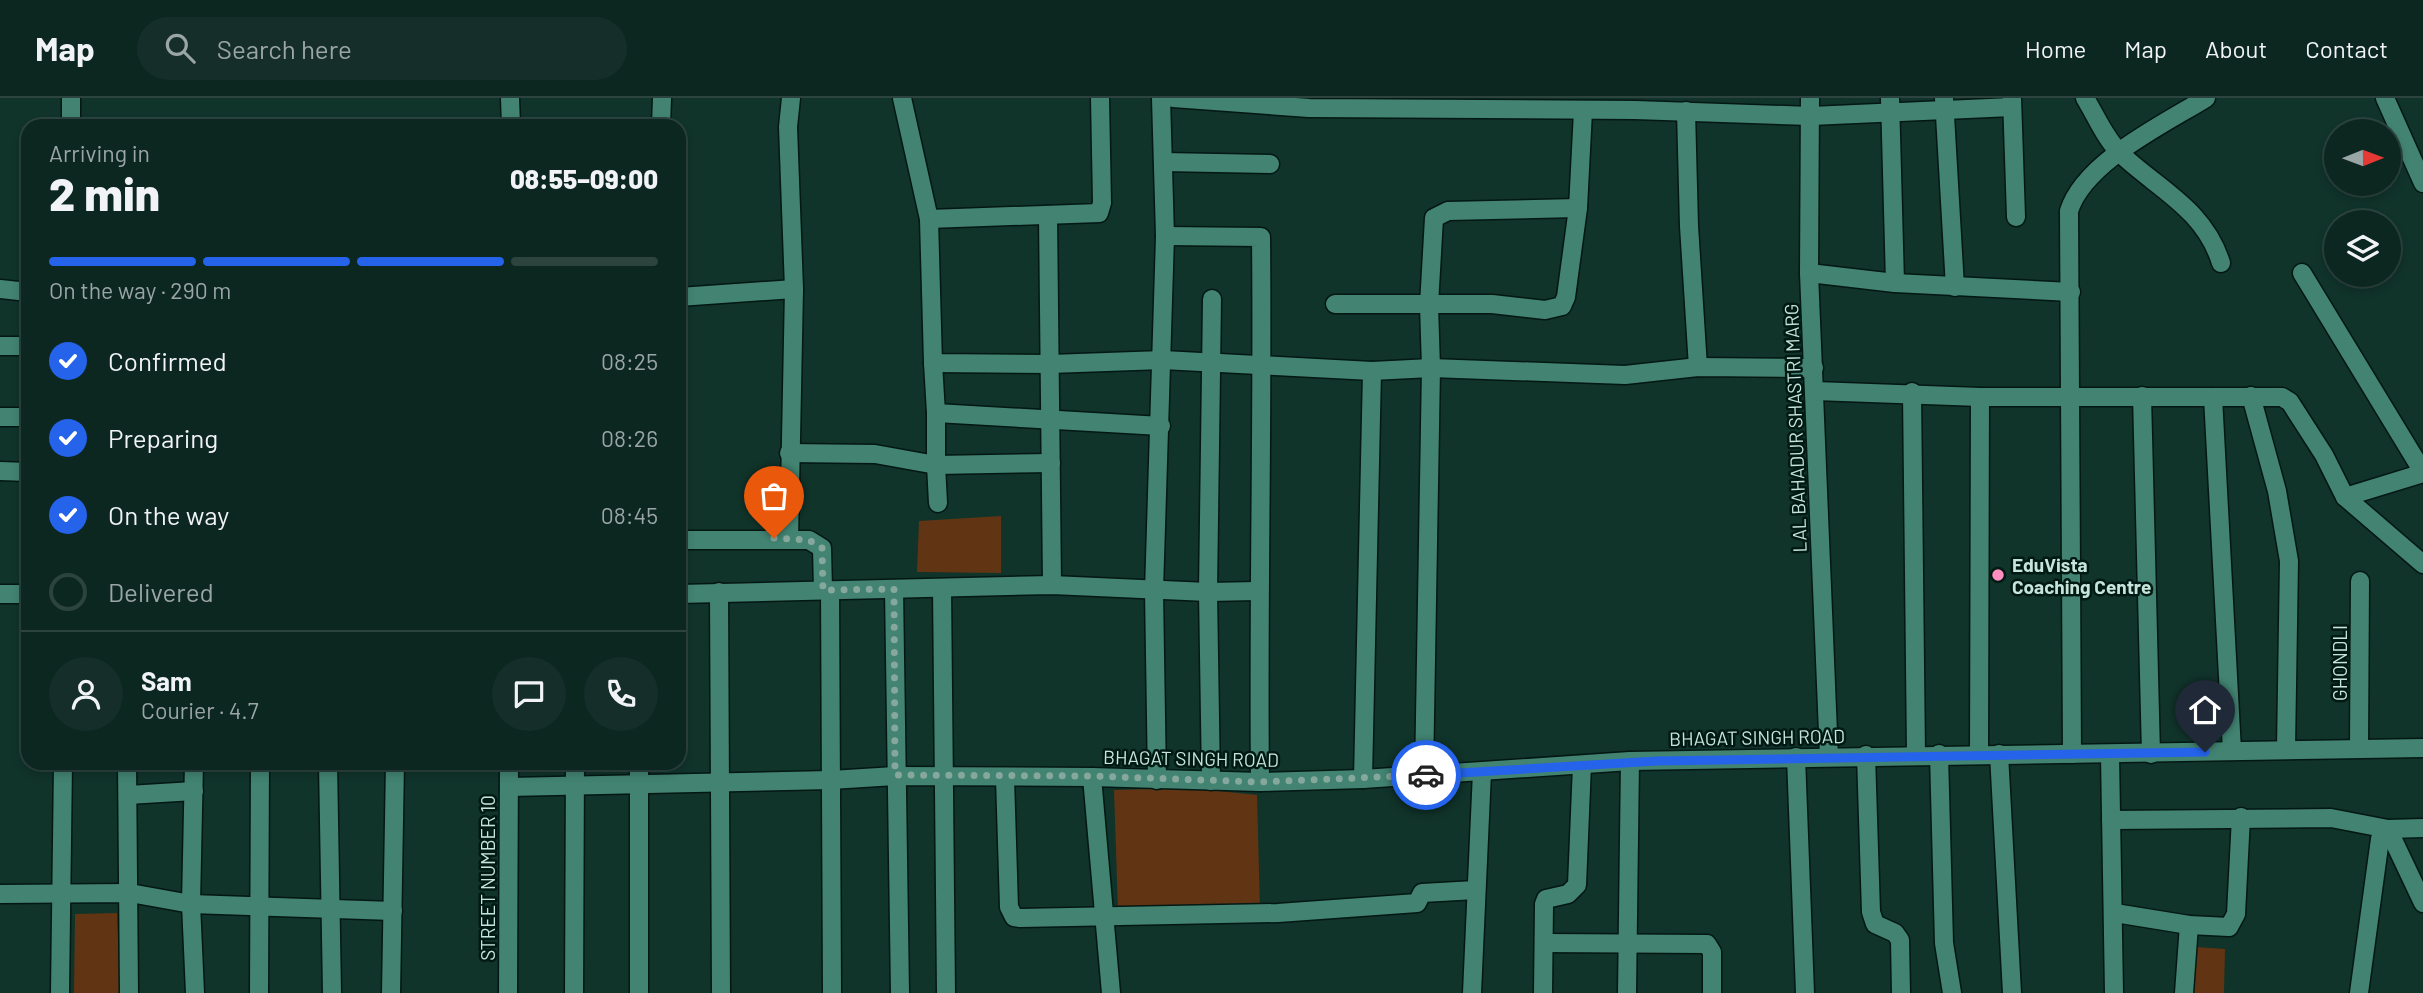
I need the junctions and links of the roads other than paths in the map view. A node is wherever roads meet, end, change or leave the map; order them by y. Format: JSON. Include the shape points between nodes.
{"nodes":[{"id":1,"x":71,"y":98,"type":"edge"},
{"id":2,"x":510,"y":98,"type":"edge"},
{"id":3,"x":662,"y":98,"type":"edge"},
{"id":4,"x":791,"y":98,"type":"edge"},
{"id":5,"x":902,"y":98,"type":"edge"},
{"id":6,"x":1100,"y":98,"type":"edge"},
{"id":7,"x":1161,"y":98,"type":"edge"},
{"id":8,"x":1173,"y":98,"type":"edge"},
{"id":9,"x":1811,"y":98,"type":"edge"},
{"id":10,"x":2085,"y":98,"type":"edge"},
{"id":11,"x":2206,"y":98,"type":"edge"},
{"id":12,"x":2385,"y":98,"type":"edge"},
{"id":13,"x":2012,"y":103,"type":"edge"},
{"id":14,"x":1559,"y":104,"type":"edge"},
{"id":15,"x":1944,"y":104,"type":"edge"},
{"id":16,"x":1890,"y":105,"type":"edge"},
{"id":17,"x":1583,"y":111,"type":"junction"},
{"id":18,"x":1686,"y":111,"type":"junction"},
{"id":19,"x":1811,"y":116,"type":"junction"},
{"id":20,"x":71,"y":119,"type":"edge"},
{"id":21,"x":511,"y":119,"type":"edge"},
{"id":22,"x":661,"y":119,"type":"edge"},
{"id":23,"x":2120,"y":153,"type":"junction"},
{"id":24,"x":1163,"y":162,"type":"junction"},
{"id":25,"x":1269,"y":164,"type":"dead end"},
{"id":26,"x":2423,"y":183,"type":"edge"},
{"id":27,"x":1578,"y":208,"type":"junction"},
{"id":28,"x":1048,"y":215,"type":"junction"},
{"id":29,"x":2016,"y":217,"type":"dead end"},
{"id":30,"x":929,"y":219,"type":"junction"},
{"id":31,"x":1165,"y":236,"type":"junction"},
{"id":32,"x":2221,"y":263,"type":"dead end"},
{"id":33,"x":1809,"y":273,"type":"junction"},
{"id":34,"x":2302,"y":273,"type":"dead end"},
{"id":35,"x":1895,"y":283,"type":"junction"},
{"id":36,"x":1955,"y":286,"type":"junction"},
{"id":37,"x":0,"y":289,"type":"edge"},
{"id":38,"x":794,"y":289,"type":"junction"},
{"id":39,"x":21,"y":291,"type":"edge"},
{"id":40,"x":2071,"y":292,"type":"junction"},
{"id":41,"x":686,"y":297,"type":"edge"},
{"id":42,"x":1212,"y":299,"type":"dead end"},
{"id":43,"x":1335,"y":304,"type":"dead end"},
{"id":44,"x":1429,"y":305,"type":"junction"},
{"id":45,"x":0,"y":346,"type":"edge"},
{"id":46,"x":21,"y":346,"type":"edge"},
{"id":47,"x":1163,"y":360,"type":"junction"},
{"id":48,"x":1210,"y":362,"type":"junction"},
{"id":49,"x":933,"y":363,"type":"junction"},
{"id":50,"x":1050,"y":364,"type":"junction"},
{"id":51,"x":1262,"y":364,"type":"junction"},
{"id":52,"x":1698,"y":367,"type":"junction"},
{"id":53,"x":1432,"y":368,"type":"junction"},
{"id":54,"x":1814,"y":368,"type":"junction"},
{"id":55,"x":1372,"y":371,"type":"junction"},
{"id":56,"x":1815,"y":391,"type":"junction"},
{"id":57,"x":1912,"y":393,"type":"junction"},
{"id":58,"x":2070,"y":396,"type":"junction"},
{"id":59,"x":2142,"y":396,"type":"junction"},
{"id":60,"x":2251,"y":396,"type":"junction"},
{"id":61,"x":1980,"y":397,"type":"junction"},
{"id":62,"x":2213,"y":397,"type":"junction"},
{"id":63,"x":936,"y":413,"type":"junction"},
{"id":64,"x":0,"y":417,"type":"edge"},
{"id":65,"x":21,"y":417,"type":"edge"},
{"id":66,"x":1050,"y":421,"type":"junction"},
{"id":67,"x":1161,"y":426,"type":"junction"},
{"id":68,"x":789,"y":453,"type":"junction"},
{"id":69,"x":1051,"y":463,"type":"junction"},
{"id":70,"x":936,"y":465,"type":"junction"},
{"id":71,"x":0,"y":471,"type":"edge"},
{"id":72,"x":21,"y":472,"type":"edge"},
{"id":73,"x":2423,"y":472,"type":"edge"},
{"id":74,"x":2345,"y":498,"type":"junction"},
{"id":75,"x":938,"y":503,"type":"dead end"},
{"id":76,"x":789,"y":539,"type":"junction"},
{"id":77,"x":686,"y":540,"type":"edge"},
{"id":78,"x":2423,"y":564,"type":"edge"},
{"id":79,"x":2360,"y":581,"type":"dead end"},
{"id":80,"x":1052,"y":584,"type":"junction"},
{"id":81,"x":942,"y":588,"type":"junction"},
{"id":82,"x":894,"y":589,"type":"junction"},
{"id":83,"x":827,"y":590,"type":"junction"},
{"id":84,"x":1154,"y":591,"type":"junction"},
{"id":85,"x":1257,"y":591,"type":"junction"},
{"id":86,"x":719,"y":592,"type":"junction"},
{"id":87,"x":1208,"y":592,"type":"junction"},
{"id":88,"x":0,"y":594,"type":"edge"},
{"id":89,"x":21,"y":594,"type":"edge"},
{"id":90,"x":686,"y":594,"type":"edge"},
{"id":91,"x":2360,"y":746,"type":"junction"},
{"id":92,"x":2286,"y":748,"type":"junction"},
{"id":93,"x":2423,"y":748,"type":"edge"},
{"id":94,"x":2232,"y":751,"type":"junction"},
{"id":95,"x":1939,"y":754,"type":"junction"},
{"id":96,"x":1979,"y":754,"type":"junction"},
{"id":97,"x":1999,"y":754,"type":"junction"},
{"id":98,"x":2072,"y":754,"type":"junction"},
{"id":99,"x":2151,"y":754,"type":"junction"},
{"id":100,"x":1866,"y":755,"type":"junction"},
{"id":101,"x":1916,"y":755,"type":"junction"},
{"id":102,"x":2110,"y":755,"type":"junction"},
{"id":103,"x":1796,"y":757,"type":"junction"},
{"id":104,"x":1829,"y":757,"type":"junction"},
{"id":105,"x":1630,"y":761,"type":"junction"},
{"id":106,"x":1582,"y":765,"type":"junction"},
{"id":107,"x":63,"y":770,"type":"edge"},
{"id":108,"x":127,"y":770,"type":"edge"},
{"id":109,"x":194,"y":770,"type":"edge"},
{"id":110,"x":260,"y":770,"type":"edge"},
{"id":111,"x":328,"y":770,"type":"edge"},
{"id":112,"x":395,"y":770,"type":"edge"},
{"id":113,"x":509,"y":770,"type":"edge"},
{"id":114,"x":575,"y":770,"type":"edge"},
{"id":115,"x":639,"y":770,"type":"edge"},
{"id":116,"x":1482,"y":772,"type":"junction"},
{"id":117,"x":895,"y":775,"type":"junction"},
{"id":118,"x":1424,"y":775,"type":"junction"},
{"id":119,"x":1092,"y":776,"type":"junction"},
{"id":120,"x":944,"y":778,"type":"junction"},
{"id":121,"x":1005,"y":778,"type":"junction"},
{"id":122,"x":1363,"y":779,"type":"junction"},
{"id":123,"x":831,"y":780,"type":"junction"},
{"id":124,"x":1157,"y":780,"type":"junction"},
{"id":125,"x":1211,"y":781,"type":"junction"},
{"id":126,"x":718,"y":782,"type":"junction"},
{"id":127,"x":1260,"y":782,"type":"junction"},
{"id":128,"x":639,"y":784,"type":"junction"},
{"id":129,"x":575,"y":786,"type":"junction"},
{"id":130,"x":509,"y":787,"type":"junction"},
{"id":131,"x":194,"y":791,"type":"junction"},
{"id":132,"x":128,"y":795,"type":"junction"},
{"id":133,"x":2241,"y":817,"type":"junction"},
{"id":134,"x":2111,"y":820,"type":"junction"},
{"id":135,"x":2423,"y":828,"type":"edge"},
{"id":136,"x":2388,"y":829,"type":"junction"},
{"id":137,"x":1476,"y":890,"type":"junction"},
{"id":138,"x":130,"y":893,"type":"junction"},
{"id":139,"x":0,"y":894,"type":"edge"},
{"id":140,"x":63,"y":894,"type":"junction"},
{"id":141,"x":2423,"y":903,"type":"edge"},
{"id":142,"x":191,"y":904,"type":"junction"},
{"id":143,"x":260,"y":907,"type":"junction"},
{"id":144,"x":329,"y":909,"type":"junction"},
{"id":145,"x":393,"y":911,"type":"junction"},
{"id":146,"x":2115,"y":913,"type":"junction"},
{"id":147,"x":1106,"y":917,"type":"junction"},
{"id":148,"x":2189,"y":925,"type":"junction"},
{"id":149,"x":1544,"y":943,"type":"junction"},
{"id":150,"x":1627,"y":943,"type":"junction"},
{"id":151,"x":60,"y":993,"type":"edge"},
{"id":152,"x":129,"y":993,"type":"edge"},
{"id":153,"x":195,"y":993,"type":"edge"},
{"id":154,"x":259,"y":993,"type":"edge"},
{"id":155,"x":331,"y":993,"type":"edge"},
{"id":156,"x":391,"y":993,"type":"edge"},
{"id":157,"x":508,"y":993,"type":"edge"},
{"id":158,"x":574,"y":993,"type":"edge"},
{"id":159,"x":639,"y":993,"type":"edge"},
{"id":160,"x":721,"y":993,"type":"edge"},
{"id":161,"x":832,"y":993,"type":"edge"},
{"id":162,"x":900,"y":993,"type":"edge"},
{"id":163,"x":946,"y":993,"type":"edge"},
{"id":164,"x":1111,"y":993,"type":"edge"},
{"id":165,"x":1472,"y":993,"type":"edge"},
{"id":166,"x":1543,"y":993,"type":"edge"},
{"id":167,"x":1627,"y":993,"type":"edge"},
{"id":168,"x":1712,"y":993,"type":"edge"},
{"id":169,"x":1805,"y":993,"type":"edge"},
{"id":170,"x":1901,"y":993,"type":"edge"},
{"id":171,"x":1952,"y":993,"type":"edge"},
{"id":172,"x":2012,"y":993,"type":"edge"},
{"id":173,"x":2114,"y":993,"type":"edge"},
{"id":174,"x":2184,"y":993,"type":"edge"},
{"id":175,"x":2359,"y":993,"type":"edge"}],
"edges":[{"from":1,"to":20,"type":"street"},
{"from":2,"to":21,"type":"street"},
{"from":3,"to":22,"type":"street"},
{"from":4,"to":38,"type":"street"},
{"from":5,"to":30,"type":"street"},
{"from":6,"to":28,"type":"street","via":[[1102,208],[1095,215]]},
{"from":7,"to":24,"type":"street"},
{"from":8,"to":14,"type":"street","via":[[1309,108]]},
{"from":9,"to":19,"type":"street","name":"LAL BAHADUR SHASTRI MARG"},
{"from":10,"to":23,"type":"street"},
{"from":11,"to":23,"type":"street"},
{"from":12,"to":26,"type":"street"},
{"from":13,"to":15,"type":"street"},
{"from":13,"to":29,"type":"street"},
{"from":14,"to":17,"type":"street"},
{"from":15,"to":16,"type":"street"},
{"from":15,"to":36,"type":"street"},
{"from":16,"to":19,"type":"street"},
{"from":16,"to":35,"type":"street"},
{"from":17,"to":18,"type":"street"},
{"from":17,"to":27,"type":"street"},
{"from":18,"to":19,"type":"street"},
{"from":18,"to":52,"type":"street"},
{"from":19,"to":33,"type":"street","name":"LAL BAHADUR SHASTRI MARG"},
{"from":23,"to":32,"type":"street","via":[[2164,186],[2194,217]]},
{"from":23,"to":40,"type":"street","via":[[2082,183],[2073,197],[2069,211]]},
{"from":24,"to":25,"type":"street"},
{"from":24,"to":31,"type":"street"},
{"from":27,"to":44,"type":"street","via":[[1439,214],[1431,229]]},
{"from":27,"to":44,"type":"street","via":[[1562,306],[1545,310],[1492,304]]},
{"from":28,"to":30,"type":"street"},
{"from":28,"to":50,"type":"street"},
{"from":30,"to":49,"type":"street"},
{"from":31,"to":47,"type":"street"},
{"from":31,"to":51,"type":"street","via":[[1261,237]]},
{"from":33,"to":35,"type":"street"},
{"from":33,"to":54,"type":"street","name":"LAL BAHADUR SHASTRI MARG"},
{"from":34,"to":73,"type":"street"},
{"from":35,"to":36,"type":"street"},
{"from":36,"to":40,"type":"street"},
{"from":37,"to":39,"type":"street"},
{"from":38,"to":41,"type":"street"},
{"from":38,"to":68,"type":"street"},
{"from":40,"to":58,"type":"street"},
{"from":42,"to":48,"type":"street"},
{"from":43,"to":44,"type":"street"},
{"from":44,"to":53,"type":"street"},
{"from":45,"to":46,"type":"street"},
{"from":47,"to":48,"type":"street"},
{"from":47,"to":50,"type":"street"},
{"from":47,"to":67,"type":"street"},
{"from":48,"to":51,"type":"street"},
{"from":48,"to":87,"type":"street"},
{"from":49,"to":50,"type":"street"},
{"from":49,"to":63,"type":"street"},
{"from":50,"to":66,"type":"street"},
{"from":51,"to":55,"type":"street"},
{"from":51,"to":85,"type":"street"},
{"from":52,"to":53,"type":"street","via":[[1625,374]]},
{"from":52,"to":54,"type":"street"},
{"from":53,"to":55,"type":"street"},
{"from":53,"to":118,"type":"street"},
{"from":54,"to":56,"type":"street","name":"LAL BAHADUR SHASTRI MARG"},
{"from":55,"to":122,"type":"street"},
{"from":56,"to":57,"type":"street"},
{"from":56,"to":104,"type":"street","name":"LAL BAHADUR SHASTRI MARG"},
{"from":57,"to":61,"type":"street"},
{"from":57,"to":101,"type":"street"},
{"from":58,"to":59,"type":"street"},
{"from":58,"to":61,"type":"street"},
{"from":58,"to":98,"type":"street"},
{"from":59,"to":62,"type":"street"},
{"from":59,"to":99,"type":"street"},
{"from":60,"to":62,"type":"street"},
{"from":60,"to":74,"type":"street","via":[[2282,397],[2290,402]]},
{"from":60,"to":92,"type":"street","via":[[2288,552]]},
{"from":61,"to":96,"type":"street"},
{"from":62,"to":94,"type":"street"},
{"from":63,"to":66,"type":"street"},
{"from":63,"to":70,"type":"street"},
{"from":64,"to":65,"type":"street"},
{"from":66,"to":67,"type":"street"},
{"from":66,"to":69,"type":"street"},
{"from":67,"to":84,"type":"street"},
{"from":68,"to":70,"type":"street","via":[[875,454]]},
{"from":68,"to":76,"type":"street"},
{"from":69,"to":70,"type":"street"},
{"from":69,"to":80,"type":"street"},
{"from":70,"to":75,"type":"street"},
{"from":71,"to":72,"type":"street"},
{"from":73,"to":74,"type":"street"},
{"from":74,"to":78,"type":"street"},
{"from":76,"to":77,"type":"street"},
{"from":76,"to":83,"type":"street","via":[[809,540],[822,548]]},
{"from":79,"to":91,"type":"street","name":"GHONDLI"},
{"from":80,"to":81,"type":"street"},
{"from":80,"to":84,"type":"street"},
{"from":81,"to":82,"type":"street"},
{"from":81,"to":120,"type":"street"},
{"from":82,"to":83,"type":"street"},
{"from":82,"to":117,"type":"street"},
{"from":83,"to":86,"type":"street"},
{"from":83,"to":123,"type":"street"},
{"from":84,"to":87,"type":"street"},
{"from":84,"to":124,"type":"street"},
{"from":85,"to":87,"type":"street"},
{"from":85,"to":127,"type":"street"},
{"from":86,"to":90,"type":"street"},
{"from":86,"to":126,"type":"street"},
{"from":87,"to":125,"type":"street"},
{"from":88,"to":89,"type":"street"},
{"from":91,"to":92,"type":"street","name":"BHAGAT SINGH ROAD"},
{"from":91,"to":93,"type":"street","name":"BHAGAT SINGH ROAD"},
{"from":92,"to":94,"type":"street","name":"BHAGAT SINGH ROAD"},
{"from":94,"to":99,"type":"street","name":"BHAGAT SINGH ROAD"},
{"from":95,"to":96,"type":"street","name":"BHAGAT SINGH ROAD"},
{"from":95,"to":101,"type":"street","name":"BHAGAT SINGH ROAD"},
{"from":95,"to":171,"type":"street","via":[[1944,943]]},
{"from":96,"to":97,"type":"street","name":"BHAGAT SINGH ROAD"},
{"from":97,"to":98,"type":"street","name":"BHAGAT SINGH ROAD"},
{"from":97,"to":172,"type":"street"},
{"from":98,"to":102,"type":"street","name":"BHAGAT SINGH ROAD"},
{"from":99,"to":102,"type":"street","name":"BHAGAT SINGH ROAD"},
{"from":100,"to":101,"type":"street","name":"BHAGAT SINGH ROAD"},
{"from":100,"to":104,"type":"street","name":"BHAGAT SINGH ROAD"},
{"from":100,"to":170,"type":"street","via":[[1871,912],[1875,924],[1900,940]]},
{"from":102,"to":134,"type":"street"},
{"from":103,"to":104,"type":"street","name":"BHAGAT SINGH ROAD"},
{"from":103,"to":105,"type":"street","name":"BHAGAT SINGH ROAD"},
{"from":103,"to":169,"type":"street"},
{"from":105,"to":106,"type":"street","name":"BHAGAT SINGH ROAD"},
{"from":105,"to":150,"type":"street"},
{"from":106,"to":116,"type":"street","name":"BHAGAT SINGH ROAD"},
{"from":106,"to":149,"type":"street","via":[[1577,885],[1569,894],[1546,899]]},
{"from":107,"to":140,"type":"street"},
{"from":108,"to":132,"type":"street"},
{"from":109,"to":131,"type":"street"},
{"from":110,"to":143,"type":"street"},
{"from":111,"to":144,"type":"street"},
{"from":112,"to":145,"type":"street"},
{"from":113,"to":130,"type":"street","name":"STREET NUMBER 10"},
{"from":114,"to":129,"type":"street"},
{"from":115,"to":128,"type":"street"},
{"from":116,"to":118,"type":"street","name":"BHAGAT SINGH ROAD"},
{"from":116,"to":137,"type":"street"},
{"from":117,"to":120,"type":"street","name":"BHAGAT SINGH ROAD"},
{"from":117,"to":123,"type":"street","name":"BHAGAT SINGH ROAD"},
{"from":117,"to":162,"type":"street"},
{"from":118,"to":122,"type":"street","name":"BHAGAT SINGH ROAD"},
{"from":119,"to":121,"type":"street","name":"BHAGAT SINGH ROAD"},
{"from":119,"to":124,"type":"street","name":"BHAGAT SINGH ROAD"},
{"from":119,"to":147,"type":"street"},
{"from":120,"to":121,"type":"street","name":"BHAGAT SINGH ROAD"},
{"from":120,"to":163,"type":"street"},
{"from":121,"to":147,"type":"street","via":[[1011,912],[1020,918]]},
{"from":122,"to":127,"type":"street","name":"BHAGAT SINGH ROAD"},
{"from":123,"to":126,"type":"street","name":"BHAGAT SINGH ROAD"},
{"from":123,"to":161,"type":"street"},
{"from":124,"to":125,"type":"street","name":"BHAGAT SINGH ROAD"},
{"from":125,"to":127,"type":"street","name":"BHAGAT SINGH ROAD"},
{"from":126,"to":128,"type":"street","name":"BHAGAT SINGH ROAD"},
{"from":126,"to":160,"type":"street"},
{"from":128,"to":129,"type":"street","name":"BHAGAT SINGH ROAD"},
{"from":128,"to":159,"type":"street"},
{"from":129,"to":130,"type":"street","name":"BHAGAT SINGH ROAD"},
{"from":129,"to":158,"type":"street"},
{"from":130,"to":157,"type":"street","name":"STREET NUMBER 10"},
{"from":131,"to":132,"type":"street"},
{"from":131,"to":142,"type":"street"},
{"from":132,"to":138,"type":"street"},
{"from":133,"to":134,"type":"street"},
{"from":133,"to":136,"type":"street","via":[[2331,818]]},
{"from":133,"to":148,"type":"street","via":[[2234,922],[2223,929]]},
{"from":134,"to":146,"type":"street"},
{"from":135,"to":136,"type":"street"},
{"from":136,"to":141,"type":"street"},
{"from":136,"to":175,"type":"street","via":[[2380,839],[2375,862]]},
{"from":137,"to":147,"type":"street","via":[[1422,893],[1417,903],[1278,913]]},
{"from":137,"to":165,"type":"street"},
{"from":138,"to":140,"type":"street"},
{"from":138,"to":142,"type":"street"},
{"from":138,"to":152,"type":"street"},
{"from":139,"to":140,"type":"street"},
{"from":140,"to":151,"type":"street"},
{"from":142,"to":143,"type":"street"},
{"from":142,"to":153,"type":"street"},
{"from":143,"to":144,"type":"street"},
{"from":143,"to":154,"type":"street"},
{"from":144,"to":145,"type":"street"},
{"from":144,"to":155,"type":"street"},
{"from":145,"to":156,"type":"street"},
{"from":146,"to":148,"type":"street"},
{"from":146,"to":173,"type":"street"},
{"from":147,"to":164,"type":"street"},
{"from":148,"to":174,"type":"street"},
{"from":149,"to":150,"type":"street"},
{"from":149,"to":166,"type":"street"},
{"from":150,"to":167,"type":"street"},
{"from":150,"to":168,"type":"street","via":[[1707,944],[1712,952]]}]}
